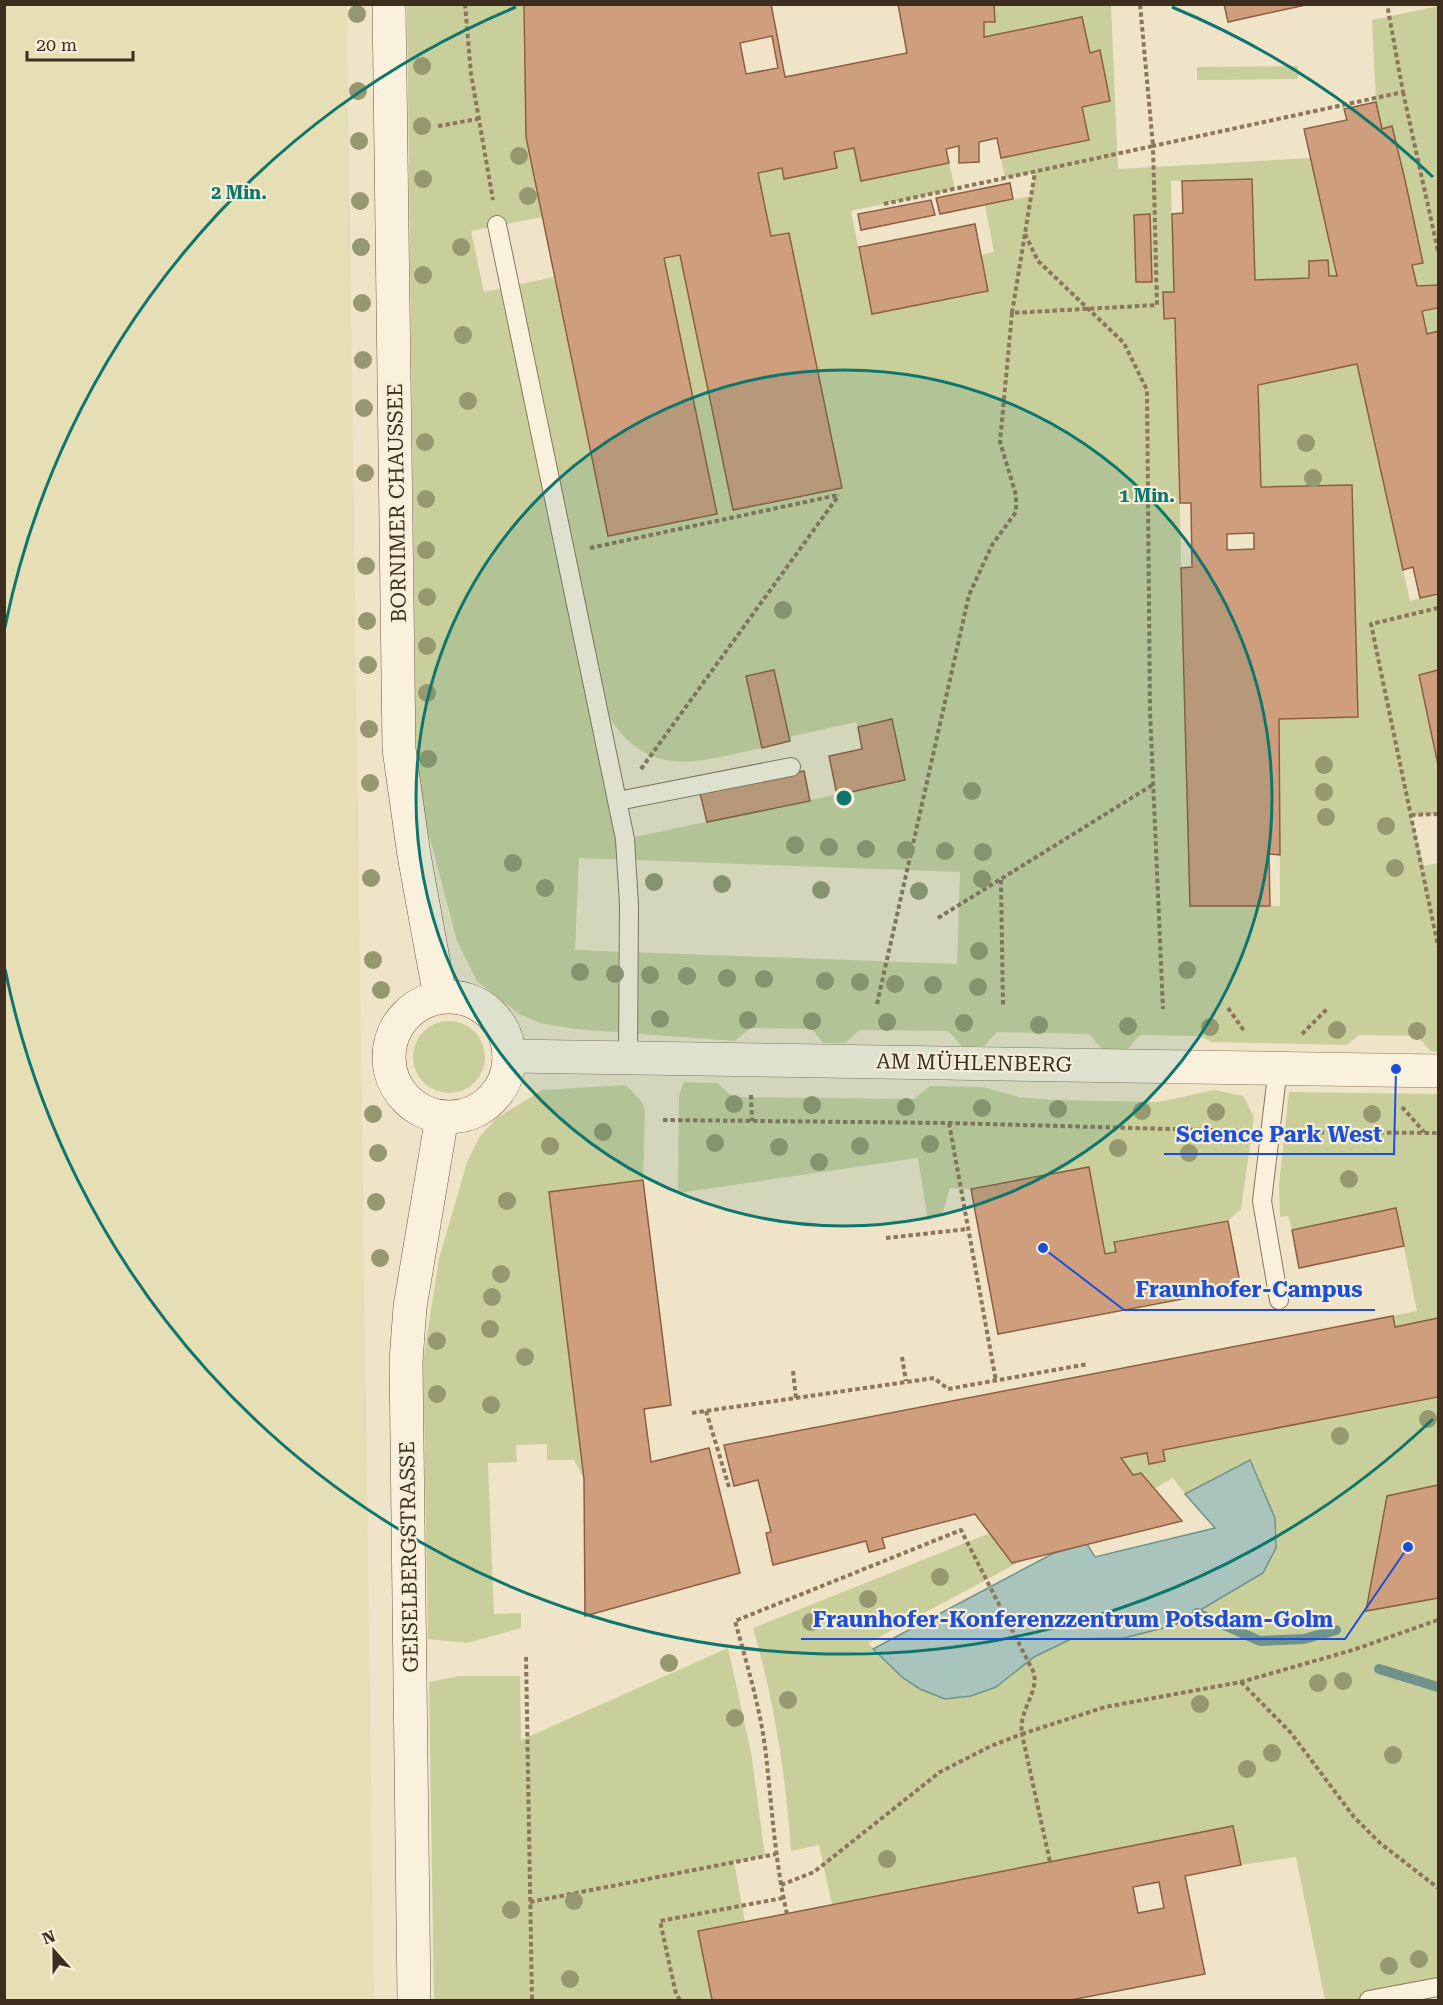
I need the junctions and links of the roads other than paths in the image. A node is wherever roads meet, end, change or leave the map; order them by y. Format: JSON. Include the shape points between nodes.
{"nodes":[{"id":1,"x":389,"y":4,"type":"edge"},
{"id":2,"x":497,"y":225,"type":"road end"},
{"id":3,"x":791,"y":766,"type":"dead end"},
{"id":4,"x":618,"y":801,"type":"junction"},
{"id":5,"x":440,"y":997,"type":"junction"},
{"id":6,"x":509,"y":1056,"type":"junction"},
{"id":7,"x":628,"y":1057,"type":"junction"},
{"id":8,"x":1278,"y":1067,"type":"junction"},
{"id":9,"x":1438,"y":1071,"type":"edge"},
{"id":10,"x":442,"y":1117,"type":"junction"},
{"id":11,"x":1279,"y":1300,"type":"dead end"},
{"id":12,"x":1438,"y":1987,"type":"edge"},
{"id":13,"x":414,"y":2001,"type":"edge"},
{"id":14,"x":1369,"y":2001,"type":"edge"}],
"edges":[{"from":1,"to":5,"type":"street","name":"BORNIMER CHAUSSEE","via":[[399,749]]},
{"from":2,"to":4,"type":"lane"},
{"from":3,"to":4,"type":"lane"},
{"from":4,"to":7,"type":"lane","via":[[629,905]]},
{"from":5,"to":6,"type":"street","via":[[467,999],[489,1012],[506,1037]]},
{"from":5,"to":10,"type":"street","via":[[406,1014],[395,1030],[389,1068],[407,1101]]},
{"from":6,"to":7,"type":"street","name":"AM MÜHLENBERG"},
{"from":6,"to":10,"type":"street","via":[[505,1080],[489,1102],[465,1115]]},
{"from":7,"to":8,"type":"street","name":"AM MÜHLENBERG"},
{"from":8,"to":9,"type":"street","name":"AM MÜHLENBERG"},
{"from":8,"to":11,"type":"lane","via":[[1262,1201]]},
{"from":10,"to":13,"type":"street","name":"GEISELBERGSTRASSE","via":[[410,1306],[406,1361]]},
{"from":12,"to":14,"type":"lane"}]}
